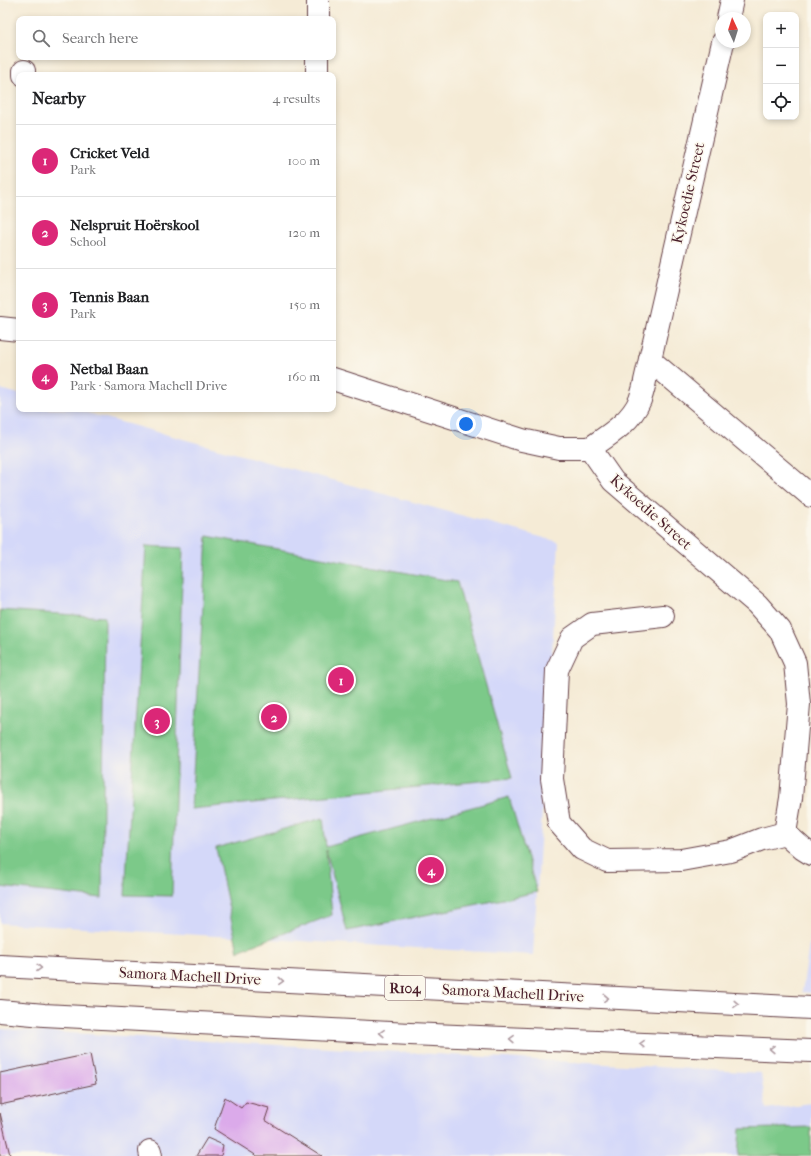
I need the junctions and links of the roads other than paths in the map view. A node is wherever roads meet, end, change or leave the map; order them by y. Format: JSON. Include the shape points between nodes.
{"nodes":[{"id":1,"x":318,"y":0,"type":"edge"},
{"id":2,"x":732,"y":0,"type":"edge"},
{"id":3,"x":729,"y":12,"type":"edge"},
{"id":4,"x":318,"y":16,"type":"edge"},
{"id":5,"x":722,"y":48,"type":"edge"},
{"id":6,"x":317,"y":60,"type":"edge"},
{"id":7,"x":317,"y":72,"type":"edge"},
{"id":8,"x":0,"y":328,"type":"edge"},
{"id":9,"x":16,"y":330,"type":"edge"},
{"id":10,"x":650,"y":360,"type":"junction"},
{"id":11,"x":336,"y":380,"type":"edge"},
{"id":12,"x":590,"y":448,"type":"junction"},
{"id":13,"x":811,"y":496,"type":"edge"},
{"id":14,"x":663,"y":616,"type":"dead end"},
{"id":15,"x":785,"y":833,"type":"junction"},
{"id":16,"x":811,"y":854,"type":"edge"},
{"id":17,"x":0,"y":966,"type":"edge"},
{"id":18,"x":811,"y":1008,"type":"edge"},
{"id":19,"x":0,"y":1011,"type":"edge"},
{"id":20,"x":811,"y":1051,"type":"edge"}],
"edges":[{"from":1,"to":4,"type":"main road"},
{"from":2,"to":3,"type":"main road"},
{"from":5,"to":10,"type":"main road","name":"Kykoedie Street"},
{"from":6,"to":7,"type":"main road"},
{"from":8,"to":9,"type":"main road"},
{"from":10,"to":12,"type":"main road","name":"Kykoedie Street","via":[[640,401],[629,418]]},
{"from":10,"to":13,"type":"main road"},
{"from":11,"to":12,"type":"main road","via":[[522,440],[559,448]]},
{"from":12,"to":15,"type":"main road","name":"Kykoedie Street","via":[[613,481],[757,604],[780,630],[795,663],[799,704],[791,798]]},
{"from":14,"to":15,"type":"main road","via":[[592,624],[572,638],[557,670],[552,779],[559,823],[582,849],[607,861],[681,860],[731,851]]},
{"from":15,"to":16,"type":"main road"},
{"from":17,"to":18,"type":"main road","name":"Samora Machell Drive","number":"R104","one_way":true},
{"from":20,"to":19,"type":"main road","one_way":true,"via":[[410,1034]]}]}
